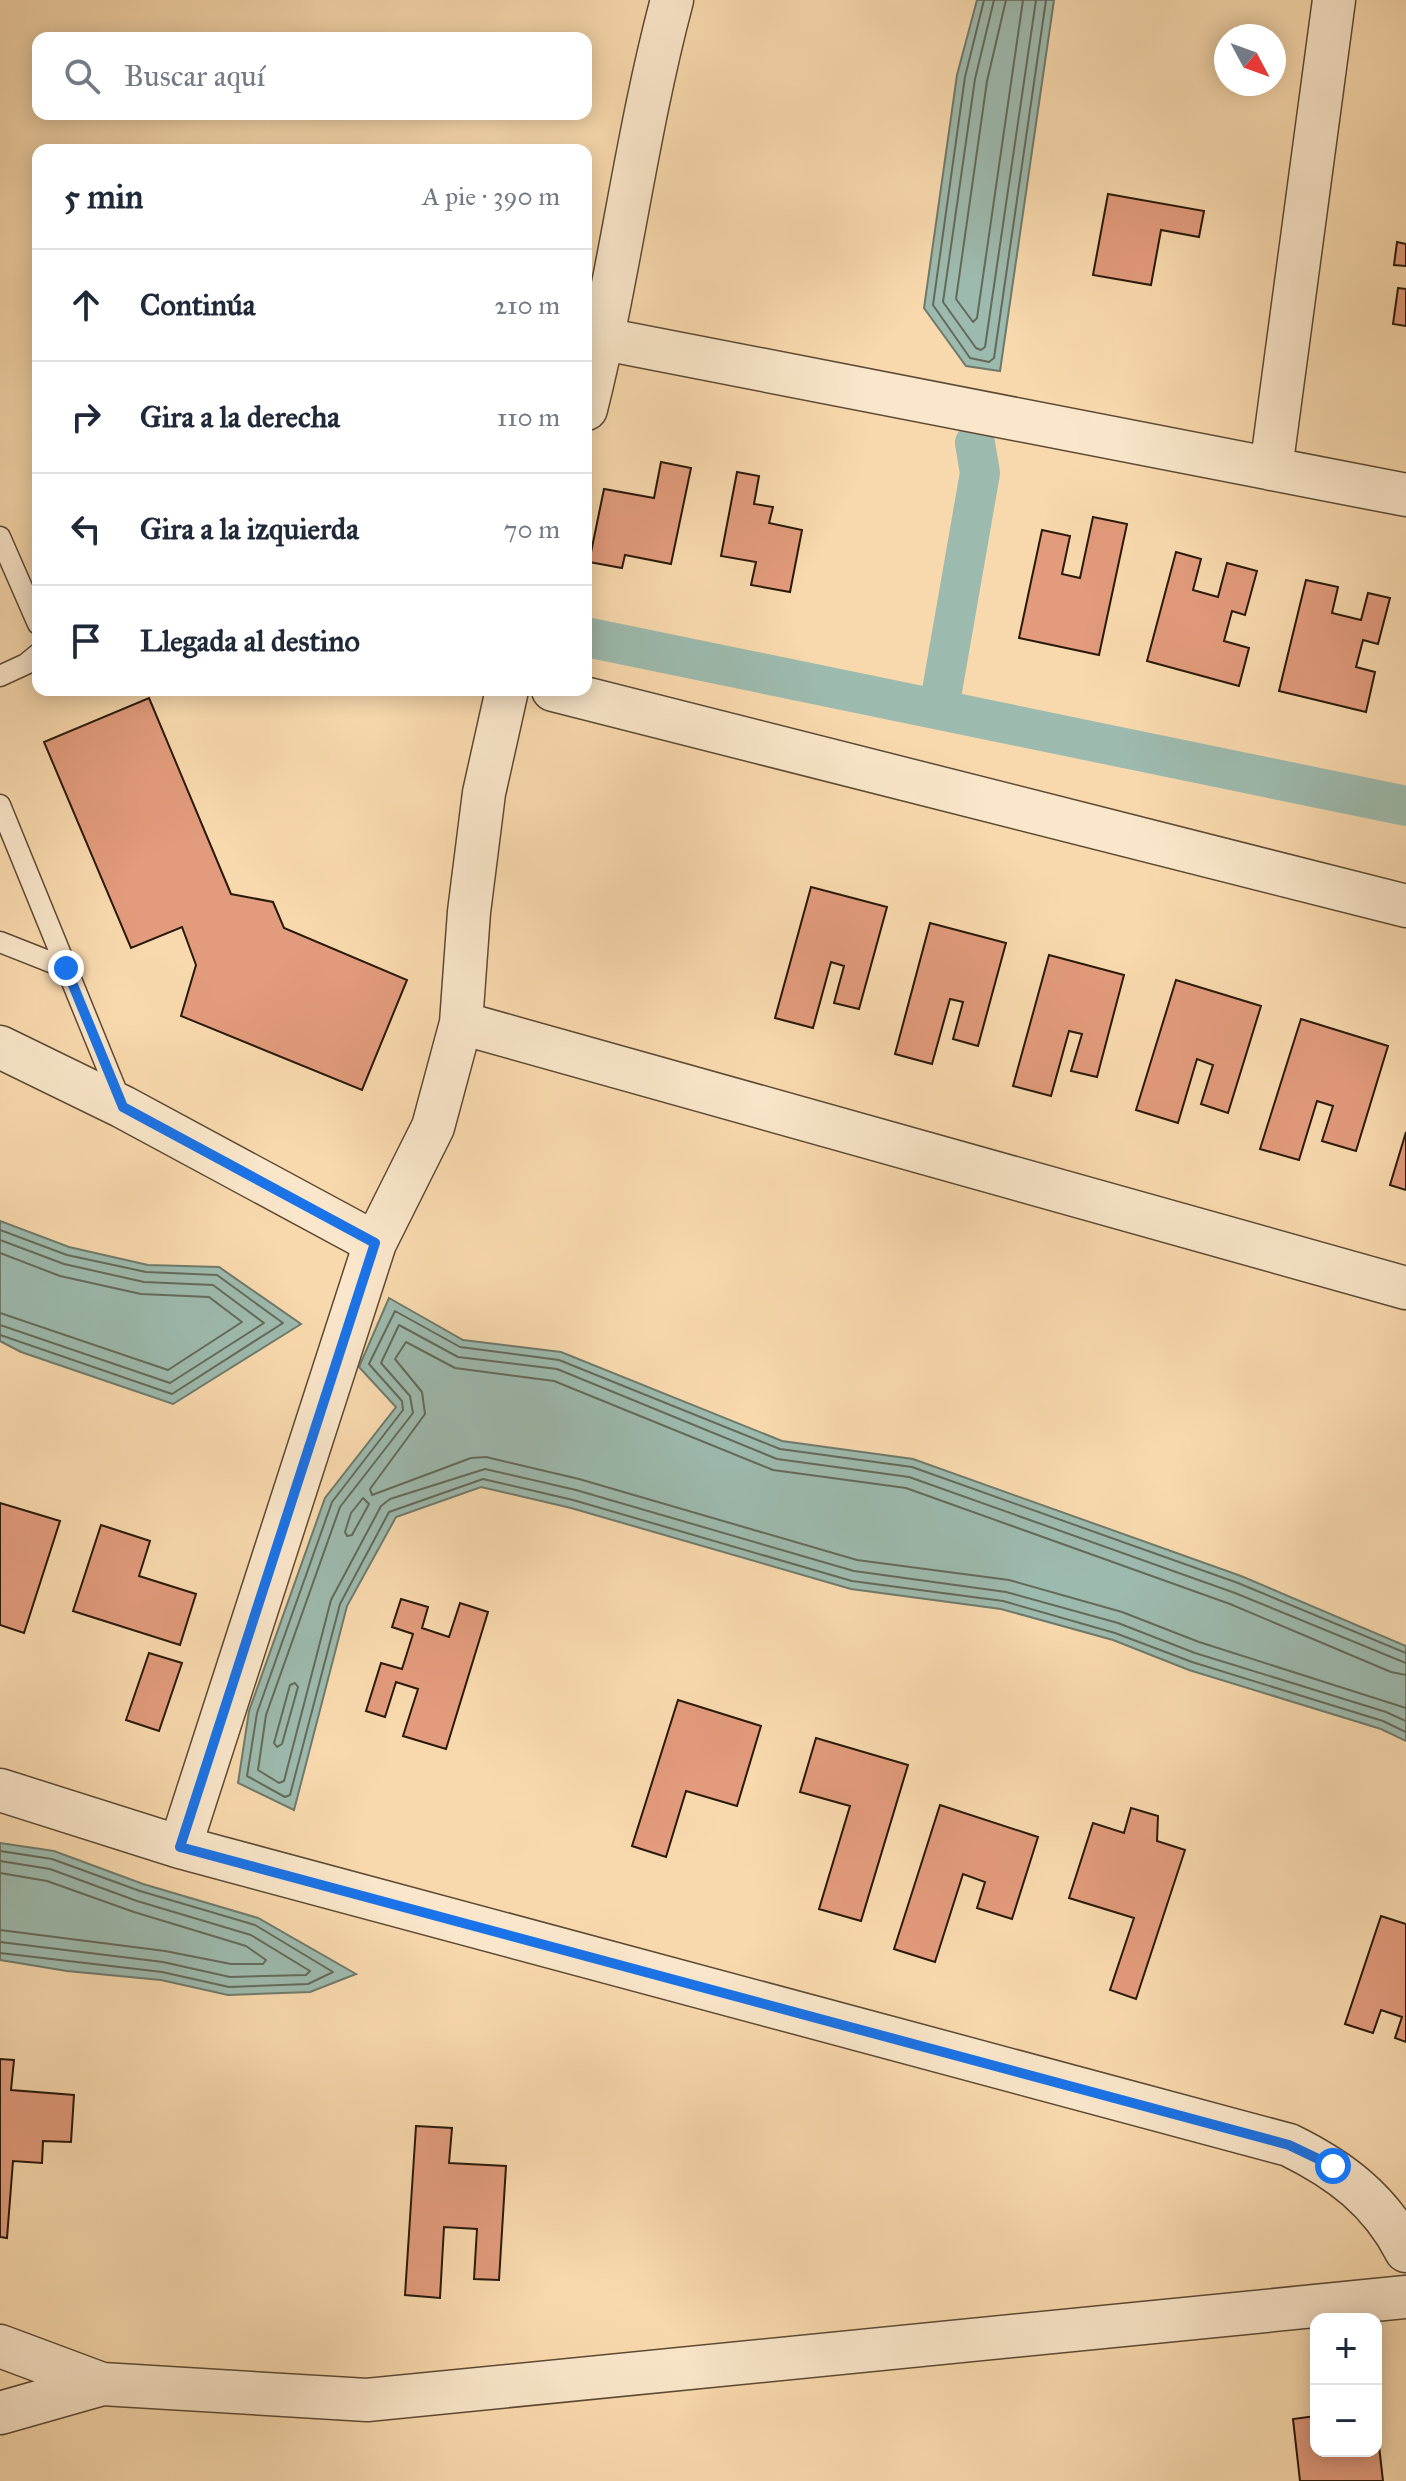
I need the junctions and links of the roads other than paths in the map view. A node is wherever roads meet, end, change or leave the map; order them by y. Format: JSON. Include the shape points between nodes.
{"nodes":[{"id":1,"x":672,"y":0,"type":"edge"},
{"id":2,"x":1334,"y":0,"type":"edge"},
{"id":3,"x":604,"y":339,"type":"junction"},
{"id":4,"x":592,"y":386,"type":"edge"},
{"id":5,"x":1271,"y":469,"type":"junction"},
{"id":6,"x":1406,"y":495,"type":"edge"},
{"id":7,"x":0,"y":537,"type":"edge"},
{"id":8,"x":32,"y":610,"type":"edge"},
{"id":9,"x":32,"y":659,"type":"edge"},
{"id":10,"x":0,"y":676,"type":"edge"},
{"id":11,"x":506,"y":696,"type":"edge"},
{"id":12,"x":577,"y":696,"type":"edge"},
{"id":13,"x":0,"y":805,"type":"edge"},
{"id":14,"x":1406,"y":906,"type":"edge"},
{"id":15,"x":0,"y":942,"type":"edge"},
{"id":16,"x":66,"y":968,"type":"junction"},
{"id":17,"x":461,"y":1023,"type":"junction"},
{"id":18,"x":0,"y":1047,"type":"edge"},
{"id":19,"x":123,"y":1107,"type":"junction"},
{"id":20,"x":375,"y":1243,"type":"junction"},
{"id":21,"x":1406,"y":1288,"type":"edge"},
{"id":22,"x":0,"y":1790,"type":"edge"},
{"id":23,"x":180,"y":1847,"type":"junction"},
{"id":24,"x":1406,"y":2251,"type":"edge"},
{"id":25,"x":1406,"y":2297,"type":"edge"},
{"id":26,"x":0,"y":2346,"type":"edge"},
{"id":27,"x":102,"y":2384,"type":"junction"},
{"id":28,"x":0,"y":2413,"type":"edge"}],
"edges":[{"from":1,"to":3,"type":"street"},
{"from":2,"to":5,"type":"street"},
{"from":3,"to":4,"type":"street"},
{"from":3,"to":5,"type":"street"},
{"from":5,"to":6,"type":"street"},
{"from":7,"to":8,"type":"lane"},
{"from":9,"to":10,"type":"lane"},
{"from":11,"to":17,"type":"street","via":[[484,793]]},
{"from":12,"to":14,"type":"street"},
{"from":13,"to":16,"type":"lane"},
{"from":15,"to":16,"type":"lane"},
{"from":16,"to":19,"type":"lane"},
{"from":17,"to":20,"type":"street","via":[[433,1127]]},
{"from":17,"to":21,"type":"street"},
{"from":18,"to":19,"type":"street"},
{"from":19,"to":20,"type":"street"},
{"from":20,"to":23,"type":"street"},
{"from":22,"to":23,"type":"street"},
{"from":23,"to":24,"type":"street","via":[[1289,2145],[1333,2166],[1377,2205]]},
{"from":25,"to":27,"type":"street","via":[[367,2400]]},
{"from":26,"to":27,"type":"street"},
{"from":27,"to":28,"type":"street"}]}
